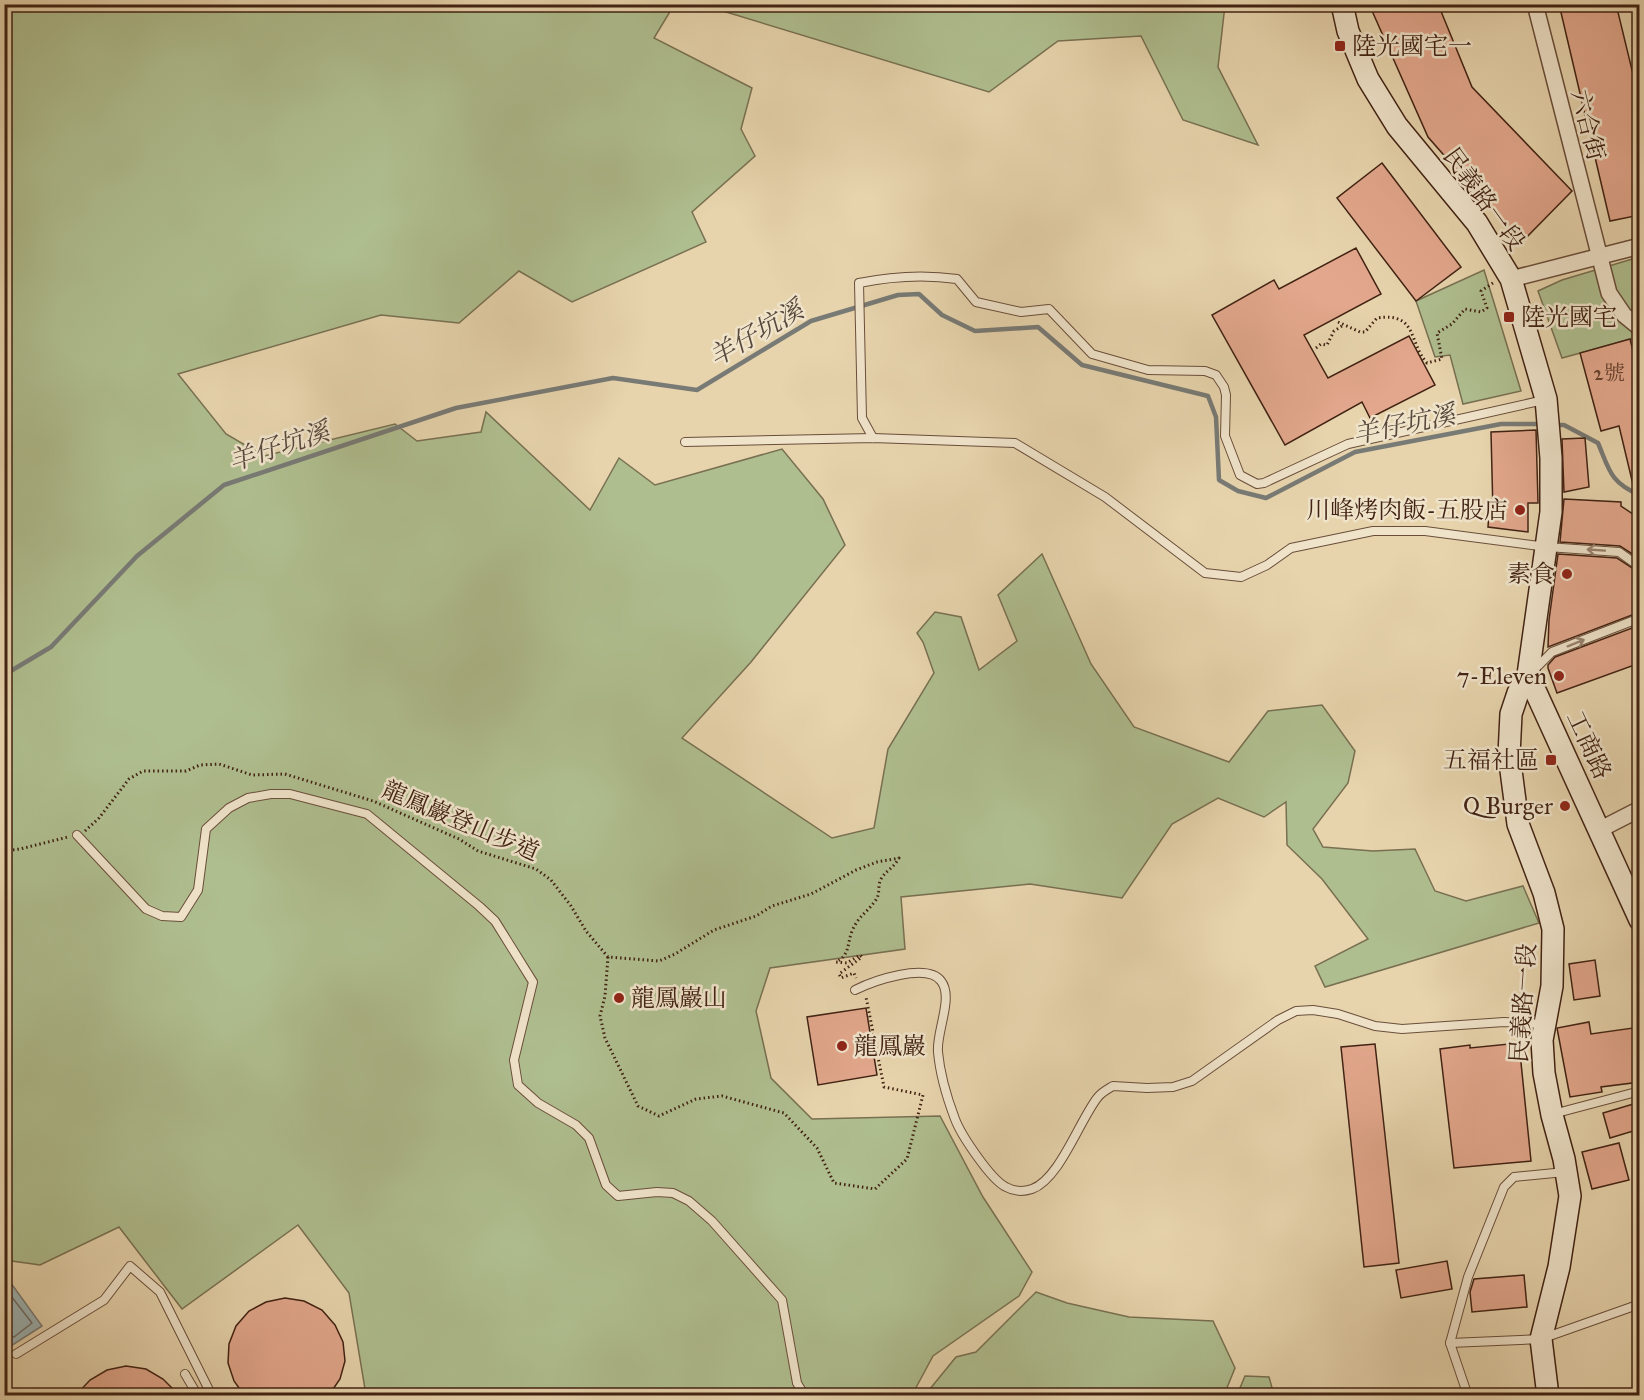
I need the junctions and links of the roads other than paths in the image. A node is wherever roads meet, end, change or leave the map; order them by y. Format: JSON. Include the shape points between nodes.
{"nodes":[{"id":1,"x":1342,"y":4,"type":"edge"},
{"id":2,"x":1535,"y":4,"type":"edge"},
{"id":3,"x":1640,"y":246,"type":"edge"},
{"id":4,"x":1598,"y":256,"type":"junction"},
{"id":5,"x":1509,"y":276,"type":"junction"},
{"id":6,"x":1640,"y":328,"type":"edge"},
{"id":7,"x":1546,"y":399,"type":"junction"},
{"id":8,"x":873,"y":438,"type":"junction"},
{"id":9,"x":685,"y":442,"type":"dead end"},
{"id":10,"x":1547,"y":547,"type":"junction"},
{"id":11,"x":1640,"y":567,"type":"edge"},
{"id":12,"x":1640,"y":618,"type":"edge"},
{"id":13,"x":1528,"y":675,"type":"junction"},
{"id":14,"x":1640,"y":809,"type":"edge"},
{"id":15,"x":1599,"y":830,"type":"junction"},
{"id":16,"x":78,"y":835,"type":"road end"},
{"id":17,"x":1640,"y":920,"type":"edge"},
{"id":18,"x":859,"y":988,"type":"road end"},
{"id":19,"x":1544,"y":1024,"type":"junction"},
{"id":20,"x":1640,"y":1091,"type":"edge"},
{"id":21,"x":1552,"y":1115,"type":"junction"},
{"id":22,"x":1566,"y":1172,"type":"junction"},
{"id":23,"x":1640,"y":1304,"type":"edge"},
{"id":24,"x":1541,"y":1339,"type":"junction"},
{"id":25,"x":1450,"y":1343,"type":"junction"},
{"id":26,"x":16,"y":1354,"type":"dead end"},
{"id":27,"x":185,"y":1374,"type":"dead end"},
{"id":28,"x":198,"y":1395,"type":"edge"},
{"id":29,"x":212,"y":1395,"type":"edge"},
{"id":30,"x":805,"y":1395,"type":"edge"},
{"id":31,"x":1468,"y":1395,"type":"edge"},
{"id":32,"x":1548,"y":1395,"type":"edge"}],
"edges":[{"from":1,"to":5,"type":"main road","name":"民義路一段","via":[[1348,31],[1368,79],[1391,117],[1477,223]]},
{"from":2,"to":4,"type":"street","name":"六合街"},
{"from":3,"to":4,"type":"street"},
{"from":4,"to":5,"type":"street"},
{"from":4,"to":6,"type":"street","name":"六合街","via":[[1609,293],[1624,315]]},
{"from":5,"to":7,"type":"main road","name":"民義路一段"},
{"from":7,"to":8,"type":"lane","via":[[1348,444],[1257,484],[1240,475],[1232,457],[1225,436],[1224,387],[1216,375],[1205,371],[1148,370],[1092,354],[1049,309],[1021,312],[976,302],[957,279],[930,275],[890,277],[860,283],[862,418]]},
{"from":7,"to":10,"type":"main road","name":"民義路一段","via":[[1551,458]]},
{"from":8,"to":9,"type":"lane"},
{"from":8,"to":10,"type":"lane","via":[[1015,442],[1105,497],[1205,573],[1241,577],[1291,548],[1373,531],[1425,531]]},
{"from":11,"to":10,"type":"lane","one_way":true,"via":[[1620,552]]},
{"from":10,"to":13,"type":"main road","name":"民義路一段"},
{"from":13,"to":12,"type":"lane","one_way":true,"via":[[1552,652]]},
{"from":13,"to":15,"type":"main road","name":"工商路"},
{"from":13,"to":19,"type":"main road","name":"民義路一段","via":[[1512,714],[1509,755],[1518,824],[1544,892],[1553,929],[1552,986]]},
{"from":14,"to":15,"type":"street"},
{"from":15,"to":17,"type":"main road","name":"工商路"},
{"from":16,"to":30,"type":"lane","via":[[146,909],[162,916],[181,917],[198,890],[206,829],[229,808],[248,798],[290,794],[367,814],[495,921],[533,982],[514,1060],[518,1085],[589,1138],[606,1185],[618,1196],[673,1193],[712,1221],[782,1300],[797,1383]]},
{"from":18,"to":19,"type":"lane","via":[[917,973],[932,973],[941,981],[946,991],[938,1050],[956,1121],[981,1162],[1004,1186],[1018,1192],[1034,1188],[1046,1179],[1099,1096],[1113,1086],[1173,1087],[1192,1081],[1296,1011],[1338,1014],[1375,1026],[1402,1029],[1504,1022]]},
{"from":19,"to":21,"type":"main road","name":"民義路一段","via":[[1544,1073]]},
{"from":20,"to":21,"type":"lane"},
{"from":21,"to":22,"type":"main road","name":"民義路一段"},
{"from":22,"to":24,"type":"main road","name":"民義路一段","via":[[1570,1196],[1565,1231]]},
{"from":22,"to":25,"type":"lane","via":[[1514,1177],[1504,1187],[1468,1277]]},
{"from":23,"to":24,"type":"lane"},
{"from":24,"to":25,"type":"lane"},
{"from":24,"to":32,"type":"main road","name":"民義路一段"},
{"from":25,"to":31,"type":"lane"},
{"from":26,"to":29,"type":"lane","via":[[104,1300],[130,1266],[160,1292]]},
{"from":27,"to":28,"type":"lane"}]}
